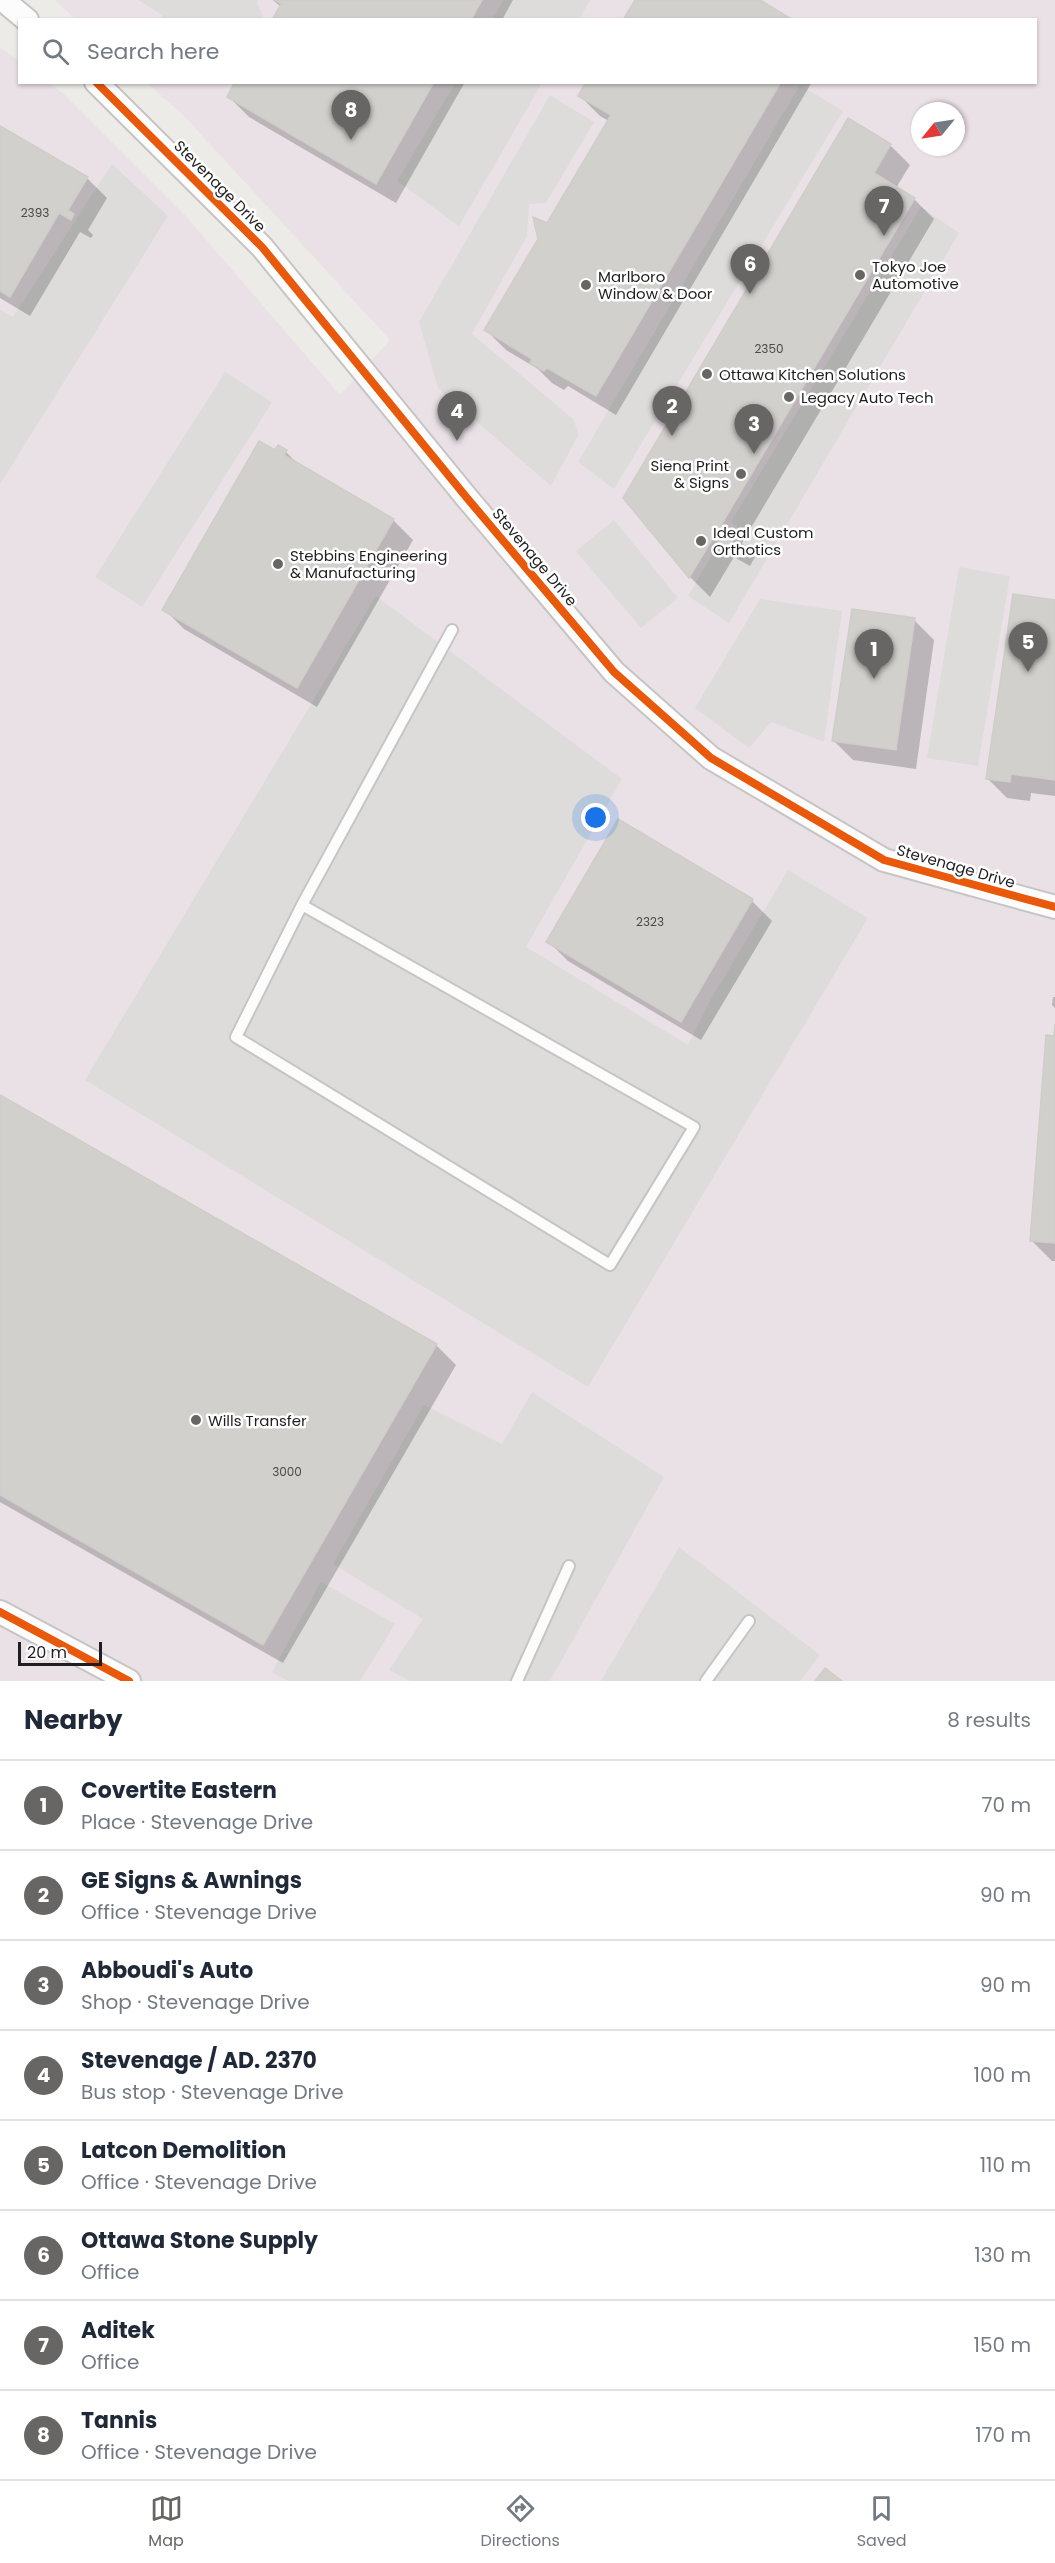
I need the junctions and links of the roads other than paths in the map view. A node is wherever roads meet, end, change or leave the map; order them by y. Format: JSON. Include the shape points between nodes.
{"nodes":[{"id":1,"x":3,"y":0,"type":"edge"},
{"id":2,"x":25,"y":18,"type":"edge"},
{"id":3,"x":98,"y":84,"type":"edge"},
{"id":4,"x":452,"y":630,"type":"dead end"},
{"id":5,"x":302,"y":905,"type":"junction"},
{"id":6,"x":1055,"y":907,"type":"edge"},
{"id":7,"x":569,"y":1566,"type":"dead end"},
{"id":8,"x":0,"y":1612,"type":"edge"},
{"id":9,"x":748,"y":1621,"type":"dead end"},
{"id":10,"x":129,"y":1681,"type":"edge"},
{"id":11,"x":517,"y":1681,"type":"edge"},
{"id":12,"x":706,"y":1681,"type":"edge"}],
"edges":[{"from":1,"to":2,"type":"street"},
{"from":3,"to":6,"type":"street","name":"Stevenage Drive","via":[[262,247],[614,672],[711,758],[884,860]]},
{"from":4,"to":5,"type":"lane"},
{"from":5,"to":5,"type":"lane","via":[[236,1037],[610,1265],[694,1127]]},
{"from":7,"to":11,"type":"lane"},
{"from":8,"to":10,"type":"street"},
{"from":9,"to":12,"type":"lane"}]}
